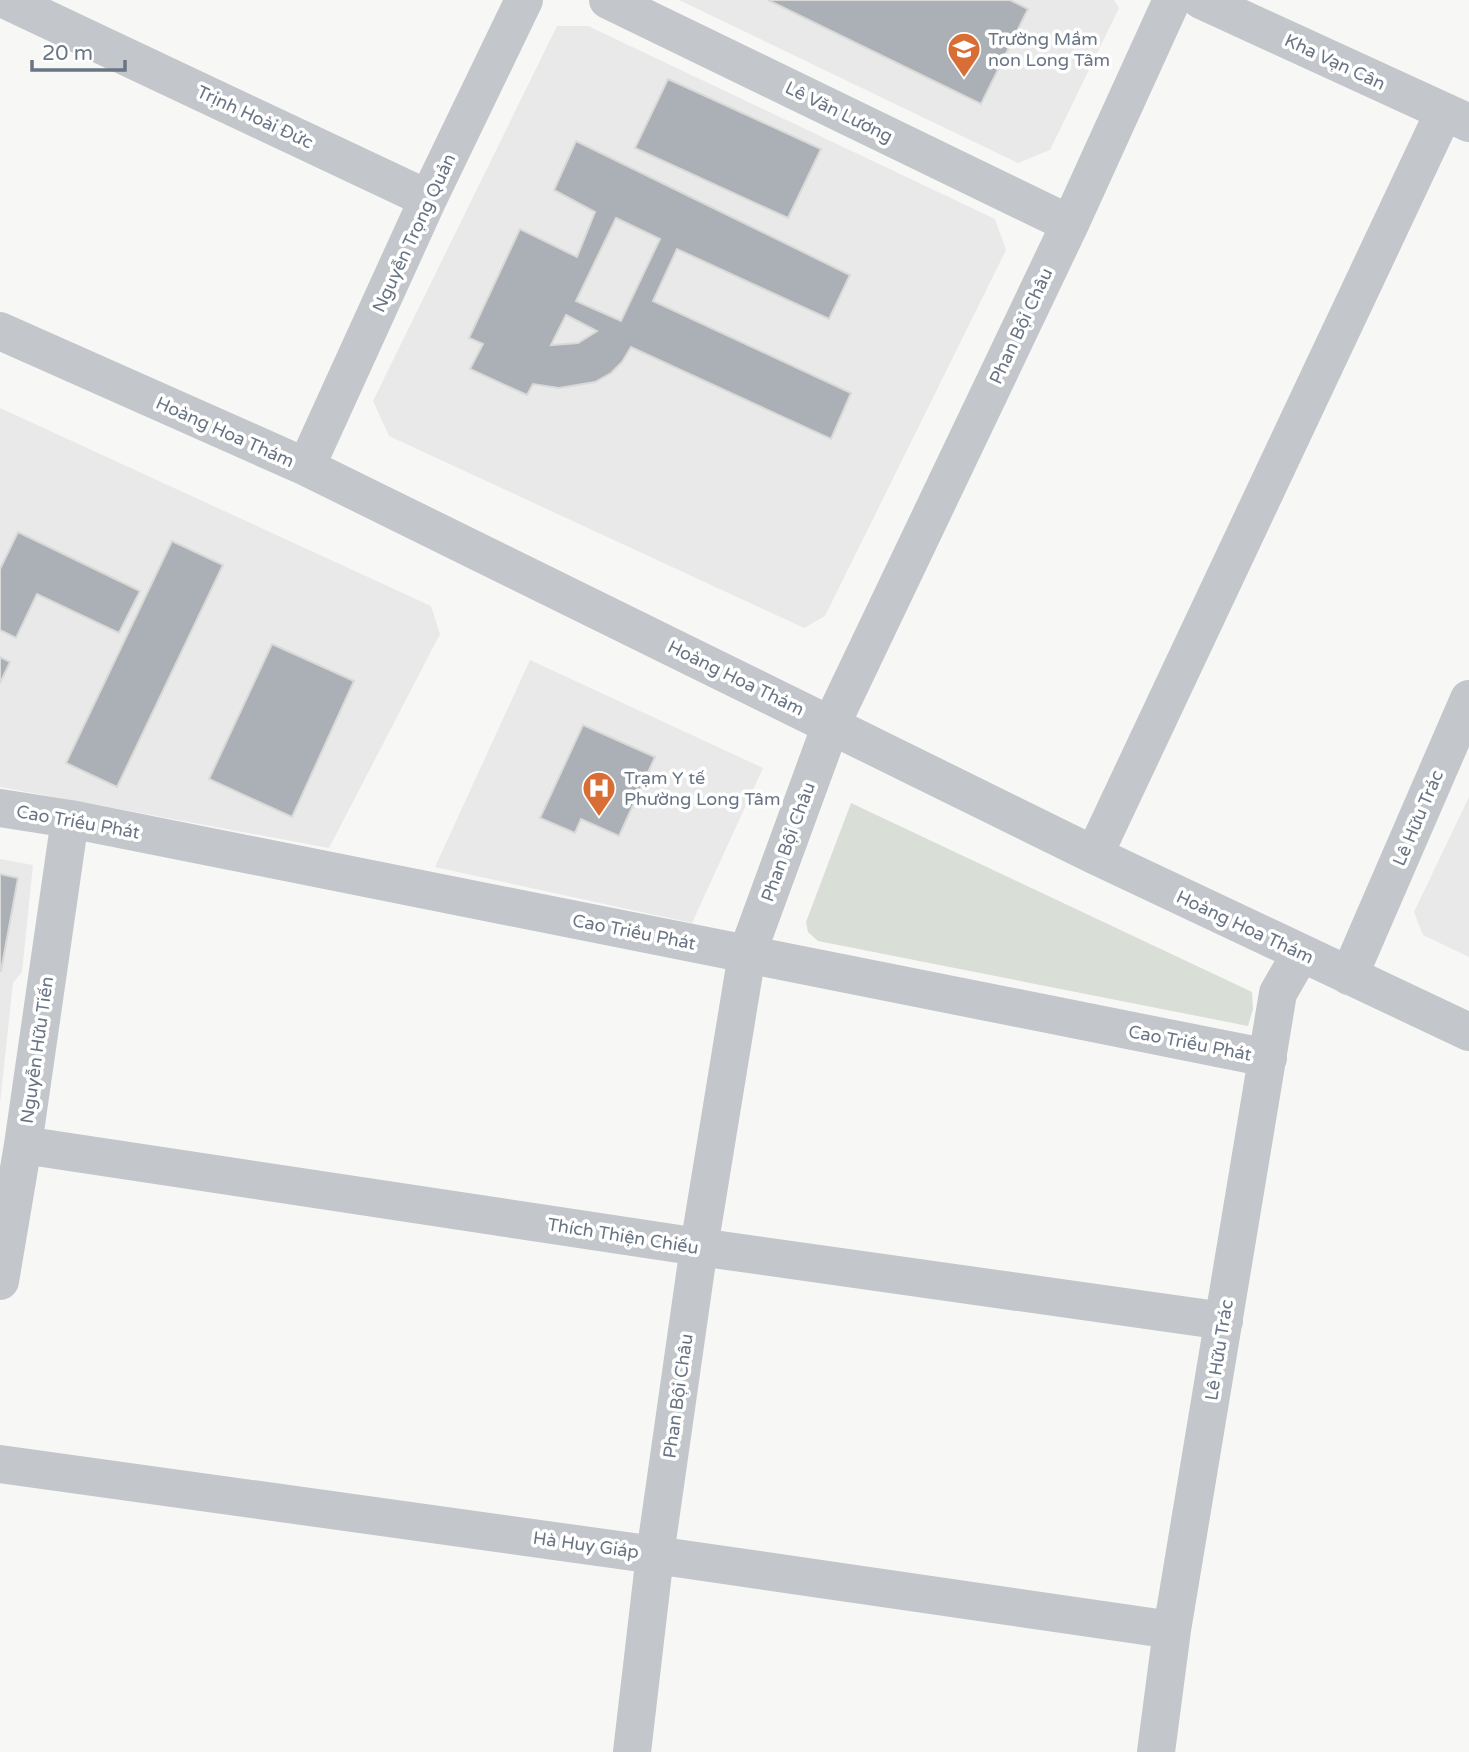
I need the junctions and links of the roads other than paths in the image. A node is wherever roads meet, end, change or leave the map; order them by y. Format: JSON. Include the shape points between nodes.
{"nodes":[{"id":1,"x":6,"y":0,"type":"edge"},
{"id":2,"x":524,"y":0,"type":"edge"},
{"id":3,"x":608,"y":0,"type":"edge"},
{"id":4,"x":1172,"y":0,"type":"edge"},
{"id":5,"x":1201,"y":0,"type":"edge"},
{"id":6,"x":1456,"y":117,"type":"edge"},
{"id":7,"x":428,"y":199,"type":"junction"},
{"id":8,"x":1070,"y":224,"type":"junction"},
{"id":9,"x":0,"y":331,"type":"edge"},
{"id":10,"x":306,"y":467,"type":"junction"},
{"id":11,"x":1469,"y":699,"type":"edge"},
{"id":12,"x":831,"y":725,"type":"junction"},
{"id":13,"x":0,"y":808,"type":"edge"},
{"id":14,"x":71,"y":819,"type":"junction"},
{"id":15,"x":1094,"y":855,"type":"junction"},
{"id":16,"x":1301,"y":953,"type":"junction"},
{"id":17,"x":747,"y":954,"type":"junction"},
{"id":18,"x":1349,"y":976,"type":"junction"},
{"id":19,"x":1469,"y":1032,"type":"edge"},
{"id":20,"x":1268,"y":1058,"type":"junction"},
{"id":21,"x":23,"y":1145,"type":"junction"},
{"id":22,"x":699,"y":1247,"type":"junction"},
{"id":23,"x":0,"y":1281,"type":"edge"},
{"id":24,"x":1224,"y":1321,"type":"junction"},
{"id":25,"x":0,"y":1464,"type":"edge"},
{"id":26,"x":655,"y":1555,"type":"junction"},
{"id":27,"x":1172,"y":1630,"type":"junction"},
{"id":28,"x":632,"y":1752,"type":"edge"},
{"id":29,"x":1156,"y":1752,"type":"edge"}],
"edges":[{"from":1,"to":7,"type":"street","name":"Trịnh Hoài Đức"},
{"from":2,"to":7,"type":"street","name":"Nguyễn Trọng Quản"},
{"from":3,"to":8,"type":"street","name":"Lê Văn Lương"},
{"from":4,"to":8,"type":"street","name":"Phan Bội Châu"},
{"from":5,"to":6,"type":"street","name":"Kha Vạn Cân"},
{"from":6,"to":15,"type":"street"},
{"from":7,"to":10,"type":"street","name":"Nguyễn Trọng Quản"},
{"from":8,"to":12,"type":"street","name":"Phan Bội Châu"},
{"from":9,"to":10,"type":"street","name":"Hoàng Hoa Thám"},
{"from":10,"to":12,"type":"street","name":"Hoàng Hoa Thám"},
{"from":11,"to":18,"type":"street","name":"Lê Hữu Trác"},
{"from":12,"to":15,"type":"street","name":"Hoàng Hoa Thám"},
{"from":12,"to":17,"type":"street","name":"Phan Bội Châu"},
{"from":13,"to":14,"type":"street","name":"Cao Triều Phát"},
{"from":14,"to":17,"type":"street","name":"Cao Triều Phát"},
{"from":14,"to":21,"type":"street","name":"Nguyễn Hữu Tiến"},
{"from":15,"to":16,"type":"street","name":"Hoàng Hoa Thám"},
{"from":16,"to":18,"type":"street","name":"Hoàng Hoa Thám"},
{"from":16,"to":20,"type":"street","name":"Lê Hữu Trác","via":[[1278,993]]},
{"from":17,"to":20,"type":"street","name":"Cao Triều Phát"},
{"from":17,"to":22,"type":"street","name":"Phan Bội Châu"},
{"from":18,"to":19,"type":"street","name":"Hoàng Hoa Thám"},
{"from":20,"to":24,"type":"street","name":"Lê Hữu Trác"},
{"from":21,"to":22,"type":"street","name":"Thích Thiện Chiếu"},
{"from":21,"to":23,"type":"street","name":"Nguyễn Hữu Tiến"},
{"from":22,"to":24,"type":"street","name":"Thích Thiện Chiếu"},
{"from":22,"to":26,"type":"street","name":"Phan Bội Châu"},
{"from":24,"to":27,"type":"street","name":"Lê Hữu Trác"},
{"from":25,"to":26,"type":"street","name":"Hà Huy Giáp"},
{"from":26,"to":27,"type":"street","name":"Hà Huy Giáp"},
{"from":26,"to":28,"type":"street","name":"Phan Bội Châu"},
{"from":27,"to":29,"type":"street","name":"Lê Hữu Trác"}]}
